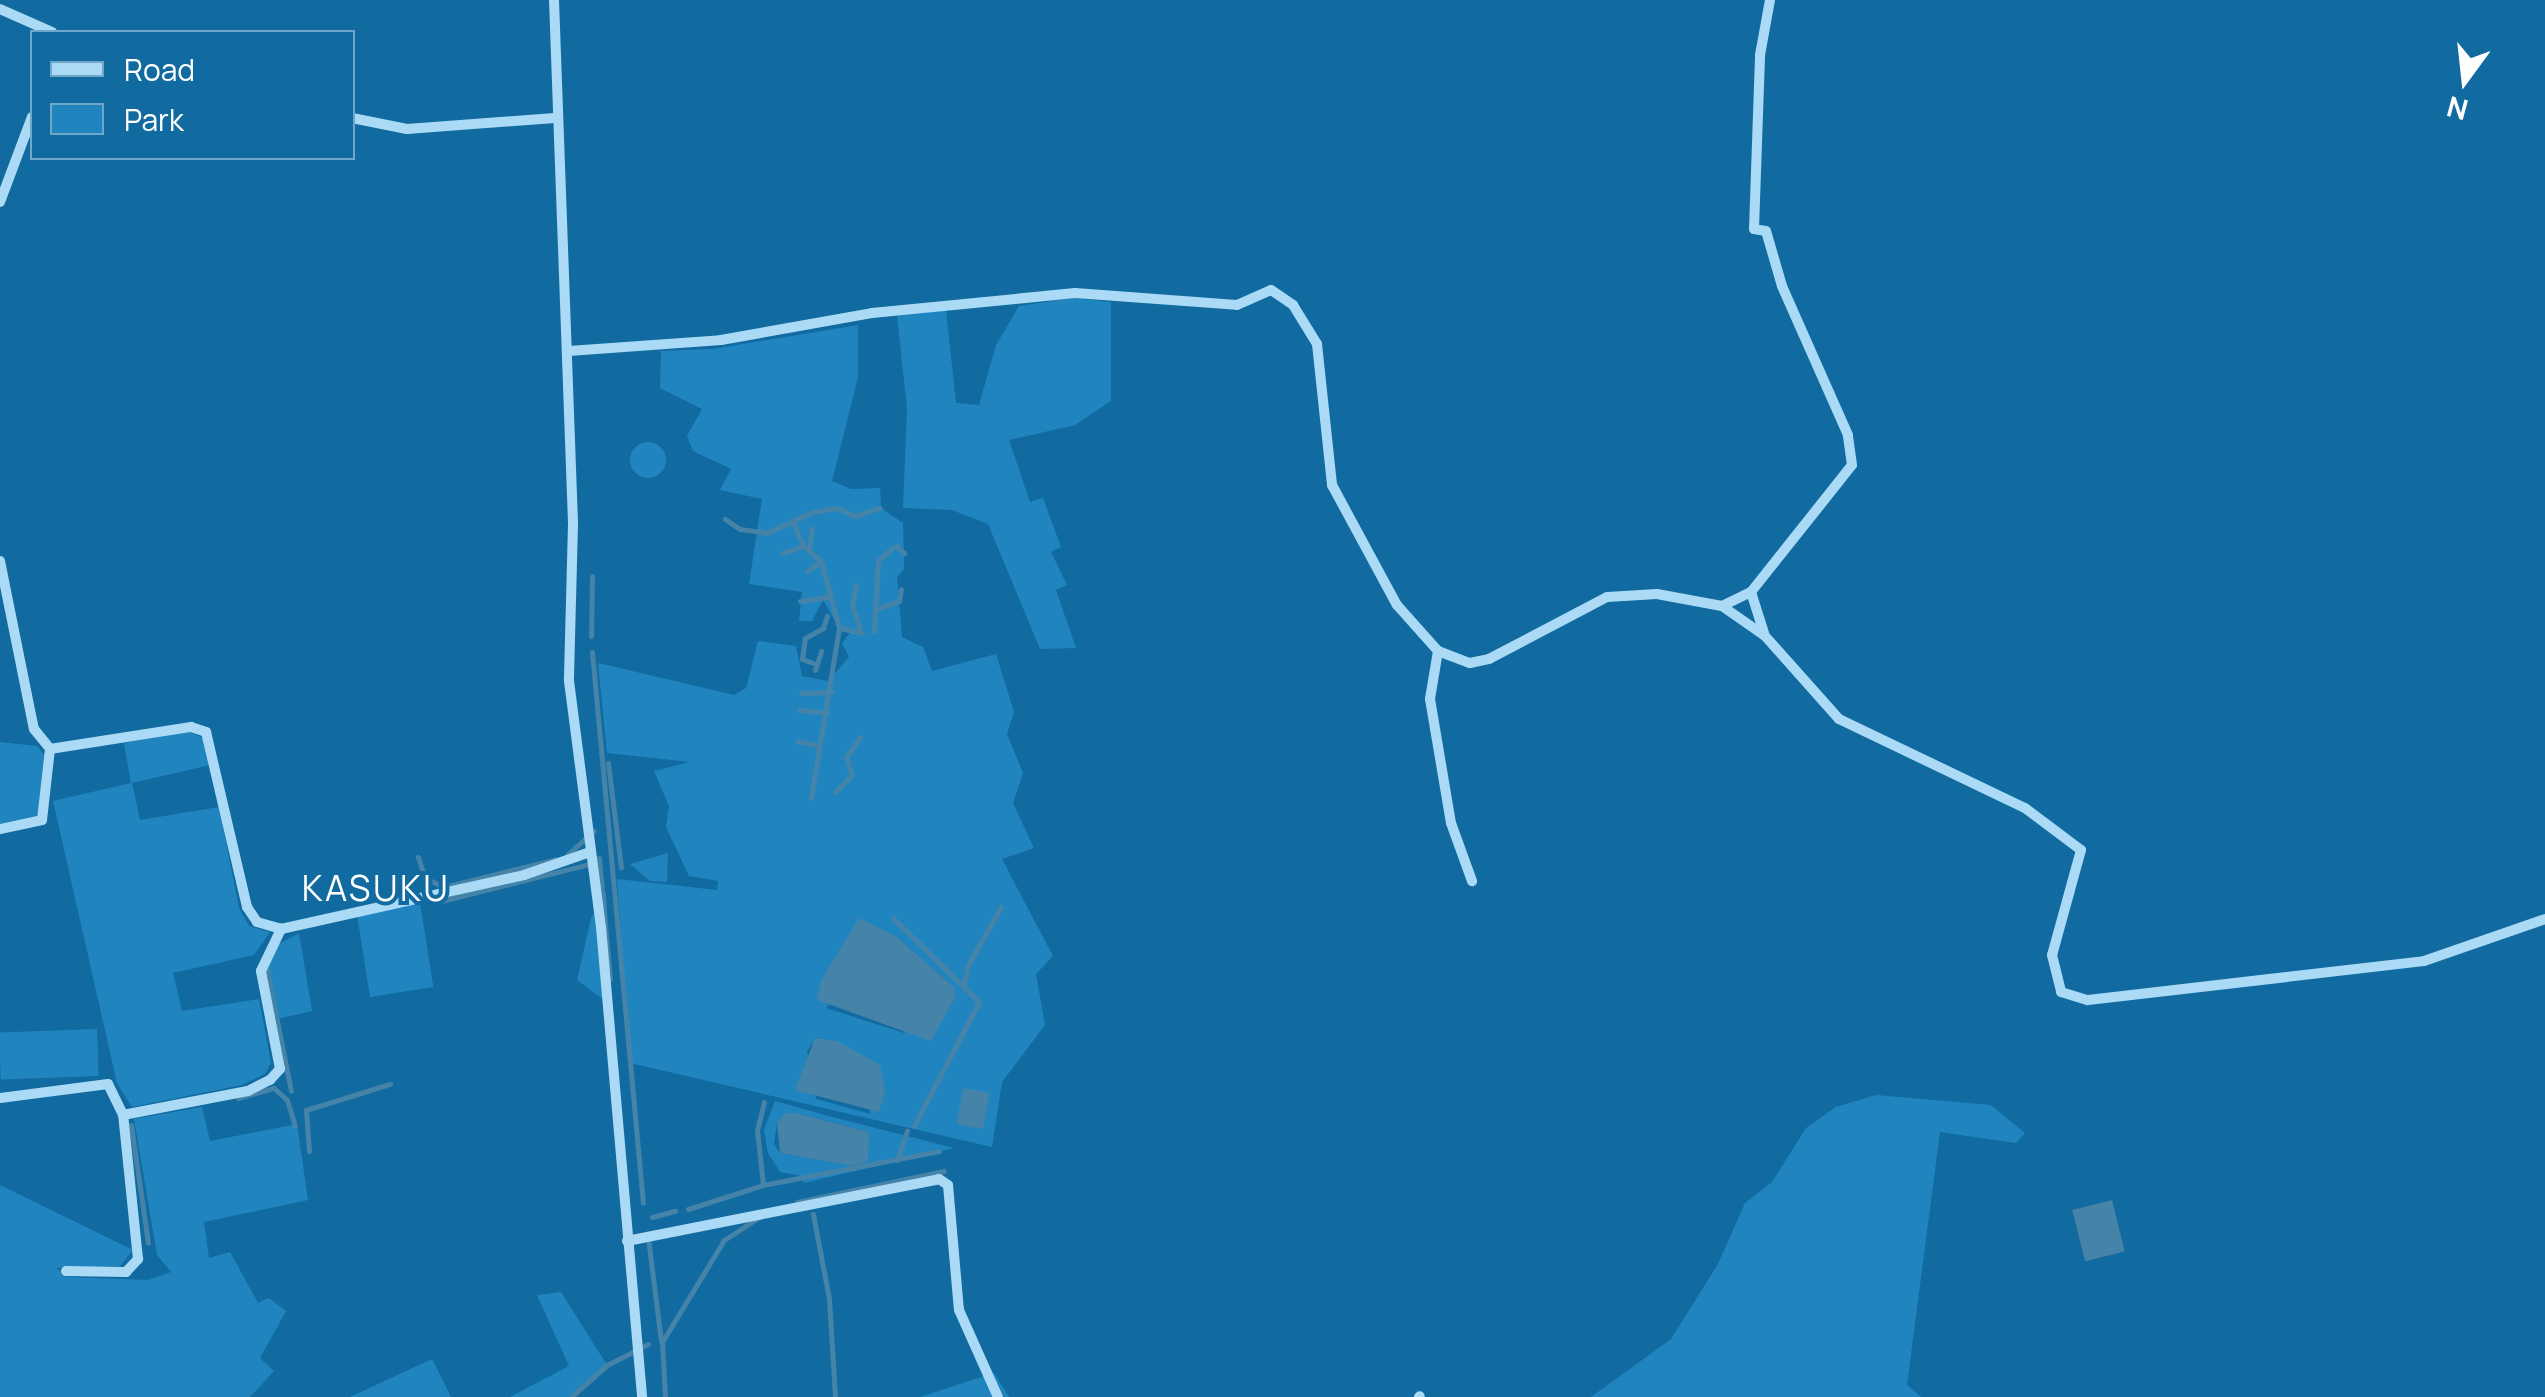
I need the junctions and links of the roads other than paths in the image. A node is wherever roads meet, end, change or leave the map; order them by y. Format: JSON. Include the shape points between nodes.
{"nodes":[{"id":1,"x":554,"y":0,"type":"edge"},
{"id":2,"x":1770,"y":0,"type":"edge"},
{"id":3,"x":0,"y":9,"type":"edge"},
{"id":4,"x":47,"y":30,"type":"edge"},
{"id":5,"x":555,"y":118,"type":"junction"},
{"id":6,"x":355,"y":119,"type":"edge"},
{"id":7,"x":30,"y":122,"type":"edge"},
{"id":8,"x":0,"y":202,"type":"edge"},
{"id":9,"x":569,"y":351,"type":"junction"},
{"id":10,"x":0,"y":560,"type":"edge"},
{"id":11,"x":1751,"y":592,"type":"junction"},
{"id":12,"x":1722,"y":606,"type":"junction"},
{"id":13,"x":1765,"y":636,"type":"junction"},
{"id":14,"x":1438,"y":651,"type":"junction"},
{"id":15,"x":50,"y":750,"type":"junction"},
{"id":16,"x":0,"y":830,"type":"edge"},
{"id":17,"x":590,"y":852,"type":"junction"},
{"id":18,"x":1472,"y":881,"type":"dead end"},
{"id":19,"x":2545,"y":919,"type":"edge"},
{"id":20,"x":281,"y":930,"type":"junction"},
{"id":21,"x":0,"y":1098,"type":"edge"},
{"id":22,"x":122,"y":1115,"type":"junction"},
{"id":23,"x":627,"y":1241,"type":"junction"},
{"id":24,"x":66,"y":1271,"type":"dead end"},
{"id":25,"x":642,"y":1397,"type":"edge"},
{"id":26,"x":998,"y":1397,"type":"edge"}],
"edges":[{"from":1,"to":5,"type":"street"},
{"from":2,"to":11,"type":"street","via":[[1759,70],[1754,229],[1766,231],[1782,286],[1848,435],[1852,465]]},
{"from":3,"to":4,"type":"street"},
{"from":5,"to":6,"type":"street","via":[[407,129]]},
{"from":5,"to":9,"type":"street"},
{"from":7,"to":8,"type":"street"},
{"from":9,"to":14,"type":"street","via":[[721,340],[872,314],[1075,293],[1237,305],[1270,290],[1293,305],[1317,344],[1332,486],[1397,605]]},
{"from":9,"to":17,"type":"street","via":[[569,681]]},
{"from":10,"to":15,"type":"street","via":[[34,729]]},
{"from":11,"to":12,"type":"street"},
{"from":11,"to":13,"type":"street"},
{"from":12,"to":13,"type":"street"},
{"from":12,"to":14,"type":"street","via":[[1658,594],[1607,597],[1489,659],[1470,663]]},
{"from":13,"to":19,"type":"street","via":[[1839,720],[2024,808],[2081,850],[2052,954],[2054,982],[2070,997],[2307,978],[2424,961]]},
{"from":14,"to":18,"type":"street","via":[[1430,699],[1450,824]]},
{"from":15,"to":16,"type":"street","via":[[42,820]]},
{"from":15,"to":20,"type":"street","via":[[191,727],[206,732],[247,907],[258,922]]},
{"from":17,"to":20,"type":"street","via":[[524,875]]},
{"from":17,"to":23,"type":"street"},
{"from":20,"to":22,"type":"street","via":[[261,971],[280,1069],[248,1091]]},
{"from":21,"to":22,"type":"street","via":[[108,1084]]},
{"from":22,"to":24,"type":"street","via":[[138,1259],[126,1272]]},
{"from":23,"to":25,"type":"street"},
{"from":23,"to":26,"type":"street","via":[[939,1178],[948,1185],[959,1310]]}]}
